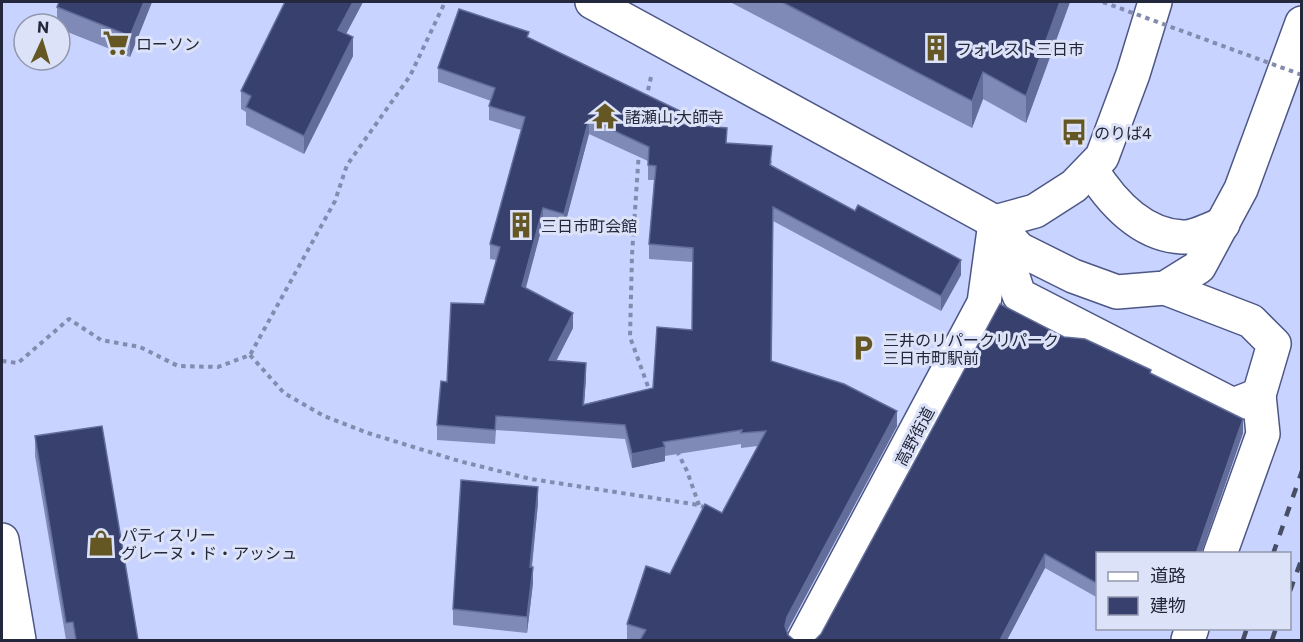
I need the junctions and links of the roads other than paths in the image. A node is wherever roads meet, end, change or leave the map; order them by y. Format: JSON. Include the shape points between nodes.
{"nodes":[{"id":1,"x":592,"y":2,"type":"edge"},
{"id":2,"x":1155,"y":2,"type":"edge"},
{"id":3,"x":1302,"y":23,"type":"edge"},
{"id":4,"x":1091,"y":169,"type":"junction"},
{"id":5,"x":995,"y":222,"type":"junction"},
{"id":6,"x":1222,"y":224,"type":"junction"},
{"id":7,"x":1165,"y":288,"type":"junction"},
{"id":8,"x":1259,"y":395,"type":"junction"},
{"id":9,"x":2,"y":540,"type":"edge"},
{"id":10,"x":1221,"y":552,"type":"edge"},
{"id":11,"x":19,"y":640,"type":"edge"},
{"id":12,"x":804,"y":640,"type":"edge"}],
"edges":[{"from":1,"to":5,"type":"main road"},
{"from":2,"to":4,"type":"main road","via":[[1102,157]]},
{"from":3,"to":6,"type":"main road","via":[[1241,189]]},
{"from":4,"to":5,"type":"main road","via":[[1074,186],[1035,211]]},
{"from":4,"to":6,"type":"main road","via":[[1108,196],[1145,226],[1184,238]]},
{"from":5,"to":7,"type":"main road","via":[[1019,249],[1073,276],[1117,292]]},
{"from":5,"to":8,"type":"main road","via":[[1019,295],[1233,405]]},
{"from":5,"to":12,"type":"main road","name":"高野街道","via":[[984,303]]},
{"from":6,"to":7,"type":"main road","via":[[1199,267]]},
{"from":7,"to":8,"type":"main road","via":[[1251,321],[1274,344]]},
{"from":8,"to":10,"type":"main road","via":[[1263,434]]},
{"from":9,"to":11,"type":"main road"}]}
